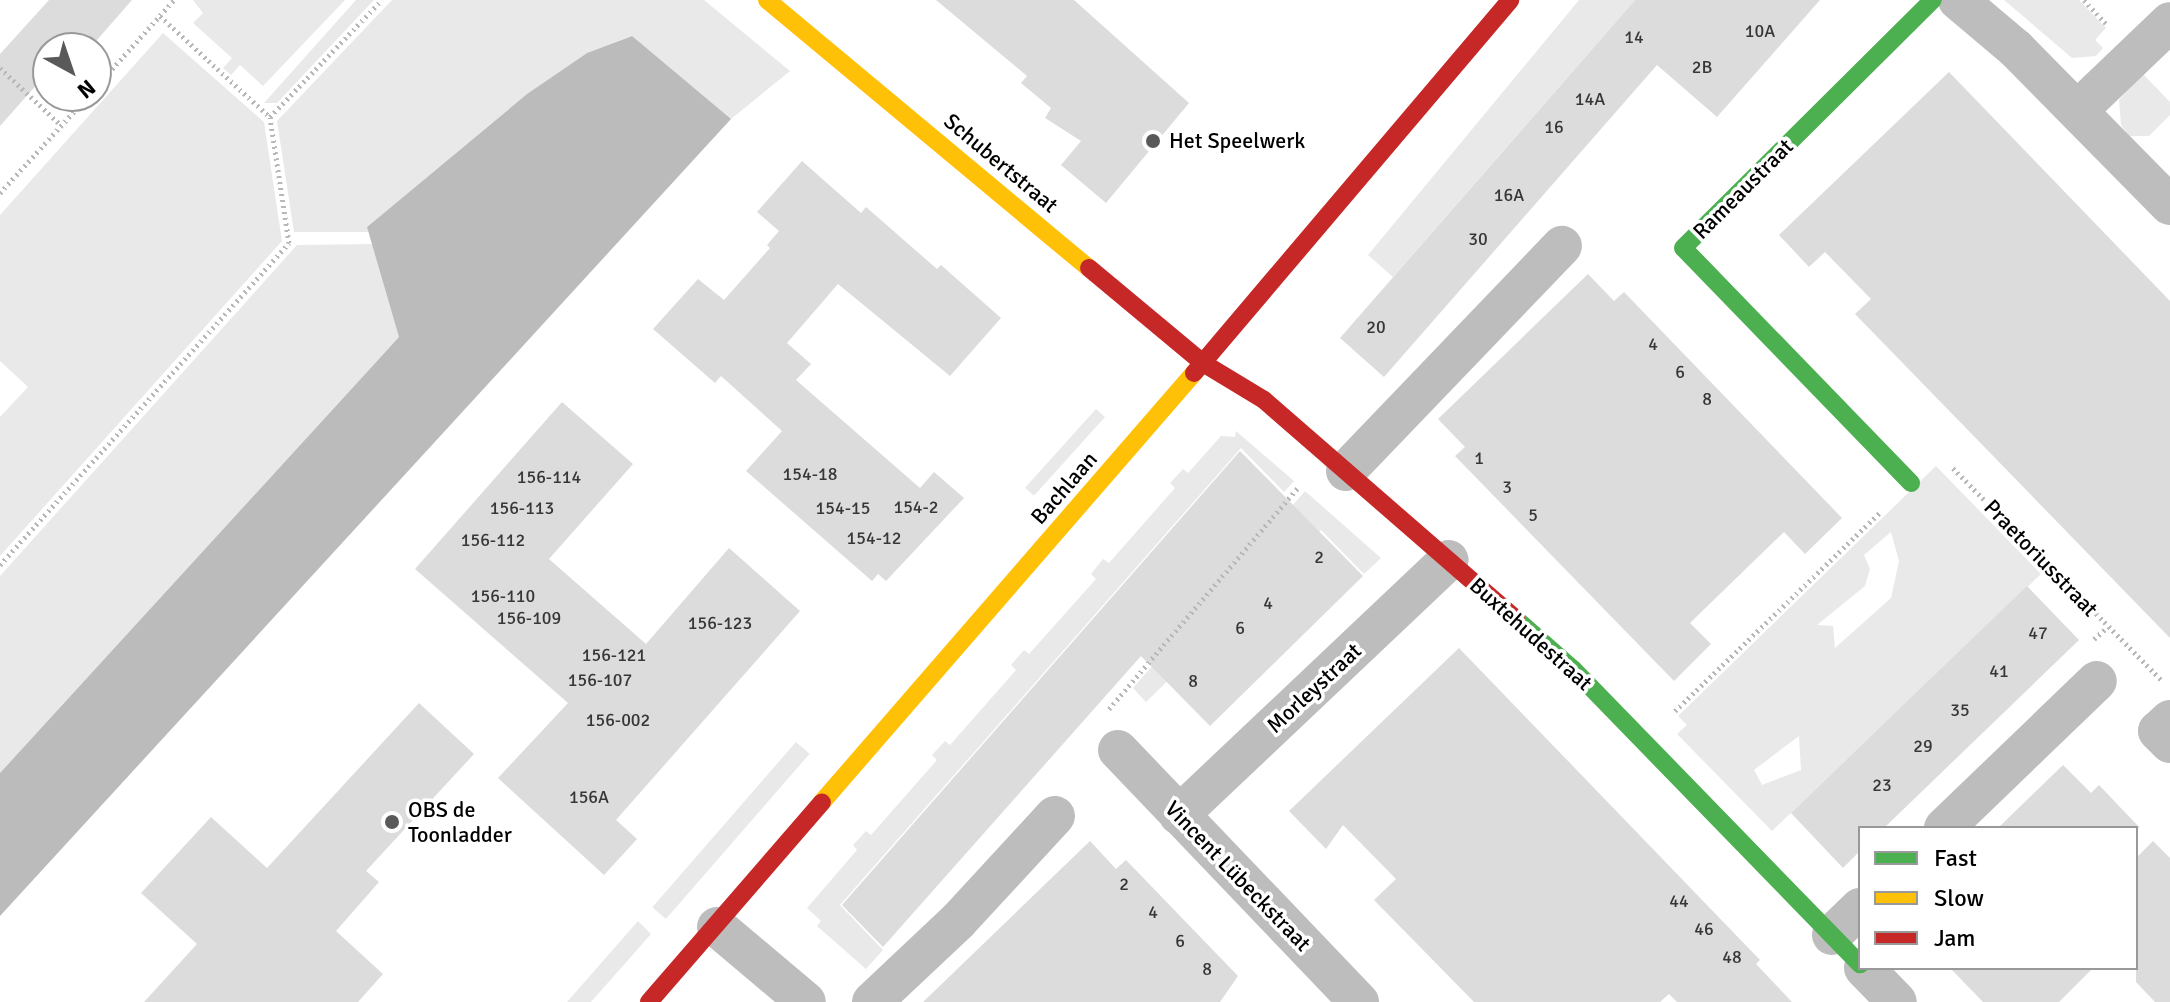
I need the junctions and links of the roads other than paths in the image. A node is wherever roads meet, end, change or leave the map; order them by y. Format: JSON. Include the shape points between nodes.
{"nodes":[{"id":1,"x":767,"y":0,"type":"edge"},
{"id":2,"x":1510,"y":0,"type":"edge"},
{"id":3,"x":1933,"y":0,"type":"edge"},
{"id":4,"x":1958,"y":0,"type":"edge"},
{"id":5,"x":2170,"y":22,"type":"edge"},
{"id":6,"x":2078,"y":110,"type":"junction"},
{"id":7,"x":2170,"y":205,"type":"edge"},
{"id":8,"x":1562,"y":246,"type":"dead end"},
{"id":9,"x":1203,"y":363,"type":"junction"},
{"id":10,"x":1336,"y":462,"type":"junction"},
{"id":11,"x":1911,"y":483,"type":"road end"},
{"id":12,"x":1449,"y":560,"type":"junction"},
{"id":13,"x":2097,"y":681,"type":"dead end"},
{"id":14,"x":1118,"y":750,"type":"road end"},
{"id":15,"x":1179,"y":815,"type":"junction"},
{"id":16,"x":1055,"y":816,"type":"dead end"},
{"id":17,"x":1946,"y":826,"type":"edge"},
{"id":18,"x":1846,"y":921,"type":"edge"},
{"id":19,"x":717,"y":927,"type":"junction"},
{"id":20,"x":1858,"y":955,"type":"edge"},
{"id":21,"x":1866,"y":970,"type":"edge"},
{"id":22,"x":649,"y":1002,"type":"edge"},
{"id":23,"x":806,"y":1002,"type":"edge"},
{"id":24,"x":872,"y":1002,"type":"edge"},
{"id":25,"x":1359,"y":1002,"type":"edge"},
{"id":26,"x":1897,"y":1002,"type":"edge"}],
"edges":[{"from":1,"to":9,"type":"street","name":"Schubertstraat"},
{"from":2,"to":9,"type":"street","name":"Bachlaan"},
{"from":3,"to":11,"type":"street","name":"Rameaustraat","via":[[1683,248]]},
{"from":4,"to":6,"type":"street"},
{"from":5,"to":6,"type":"street"},
{"from":6,"to":7,"type":"street"},
{"from":8,"to":10,"type":"street"},
{"from":9,"to":10,"type":"street","name":"Buxtehudestraat","via":[[1264,400]]},
{"from":9,"to":19,"type":"street","name":"Bachlaan"},
{"from":10,"to":12,"type":"street","name":"Buxtehudestraat"},
{"from":12,"to":15,"type":"street","name":"Morleystraat"},
{"from":12,"to":18,"type":"street","name":"Buxtehudestraat","via":[[1573,669],[1642,742]]},
{"from":13,"to":17,"type":"street"},
{"from":14,"to":15,"type":"street","name":"Vincent Lübeckstraat"},
{"from":15,"to":25,"type":"street","name":"Vincent Lübeckstraat"},
{"from":16,"to":24,"type":"street","via":[[958,921]]},
{"from":18,"to":20,"type":"street","name":"Buxtehudestraat"},
{"from":19,"to":22,"type":"street","name":"Bachlaan"},
{"from":19,"to":23,"type":"street"},
{"from":21,"to":26,"type":"street","name":"Buxtehudestraat"}]}
